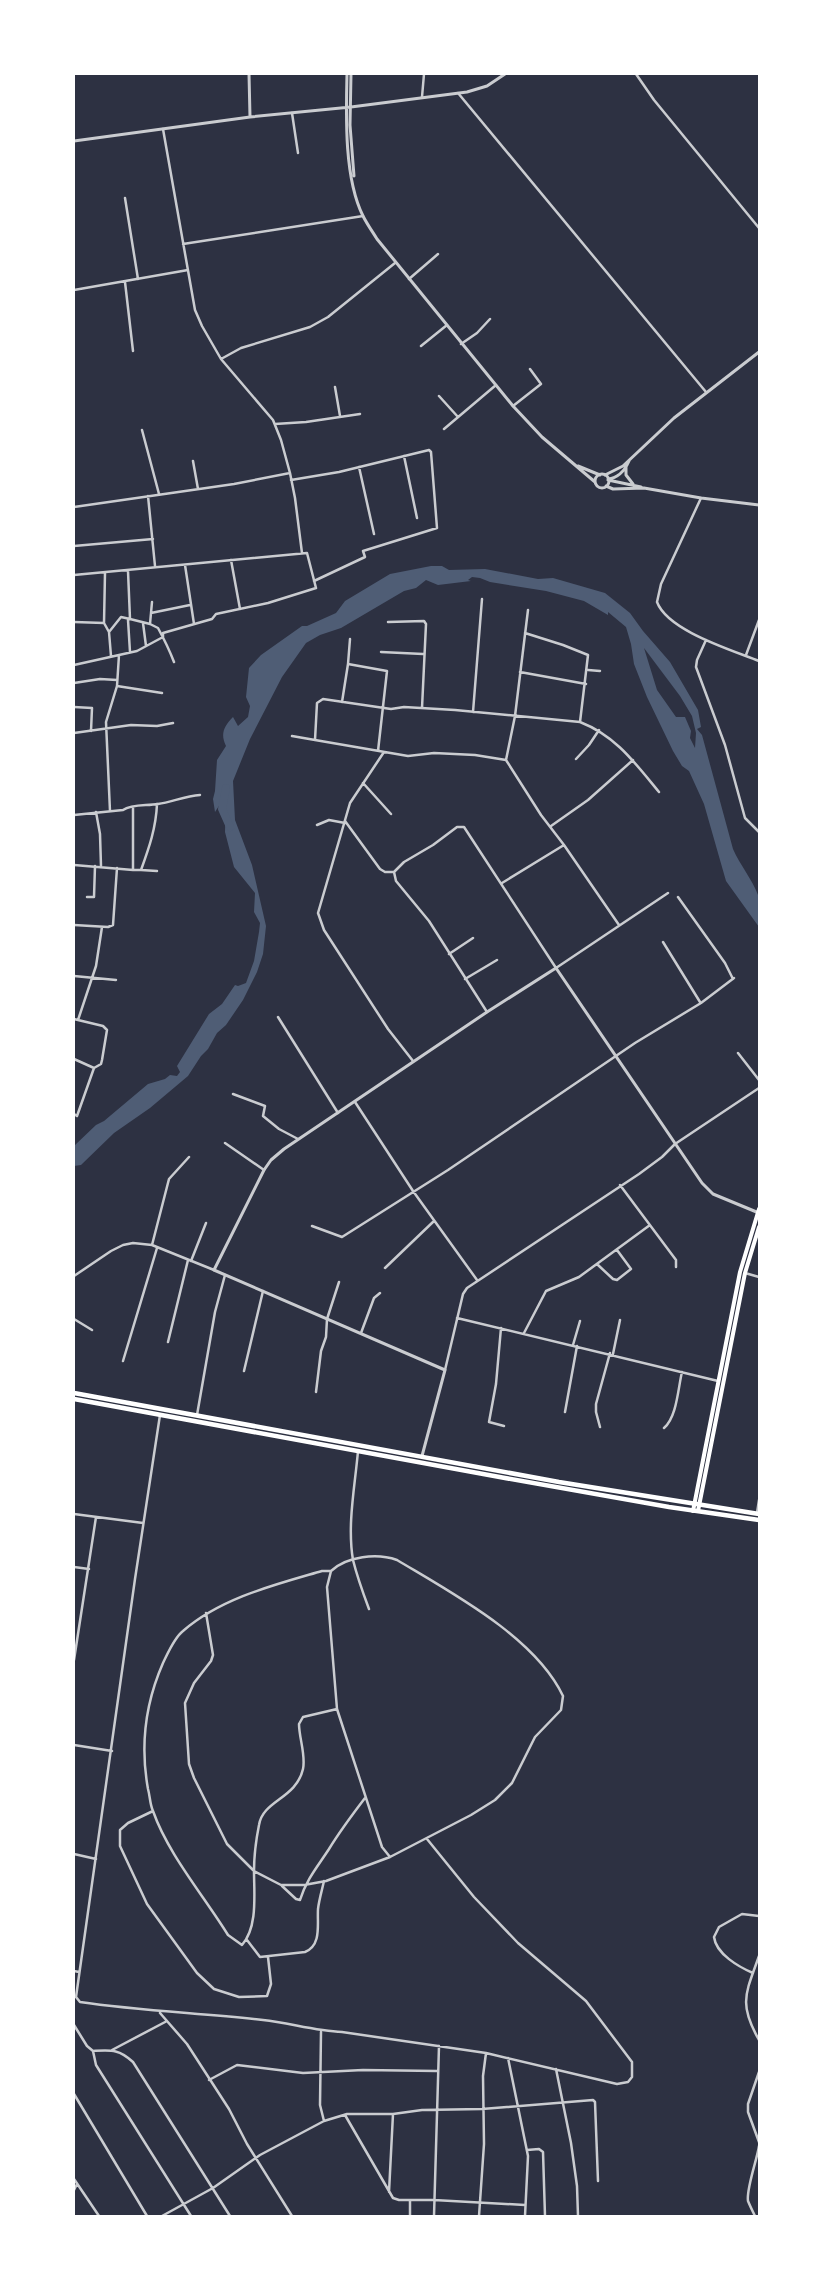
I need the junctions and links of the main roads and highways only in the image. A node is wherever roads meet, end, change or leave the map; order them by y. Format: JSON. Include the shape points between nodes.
{"nodes":[{"id":1,"x":759,"y":1212,"type":"edge"},
{"id":2,"x":759,"y":1227,"type":"edge"},
{"id":3,"x":74,"y":1393,"type":"edge"},
{"id":4,"x":74,"y":1398,"type":"edge"},
{"id":5,"x":696,"y":1505,"type":"junction"},
{"id":6,"x":695,"y":1511,"type":"junction"},
{"id":7,"x":758,"y":1514,"type":"edge"},
{"id":8,"x":759,"y":1520,"type":"edge"}],
"edges":[{"from":1,"to":5,"type":"main road","via":[[740,1272]]},
{"from":2,"to":5,"type":"main road","via":[[745,1273]]},
{"from":3,"to":5,"type":"highway"},
{"from":4,"to":6,"type":"highway"},
{"from":5,"to":6,"type":"main road"},
{"from":5,"to":7,"type":"highway"},
{"from":6,"to":8,"type":"highway"}]}
